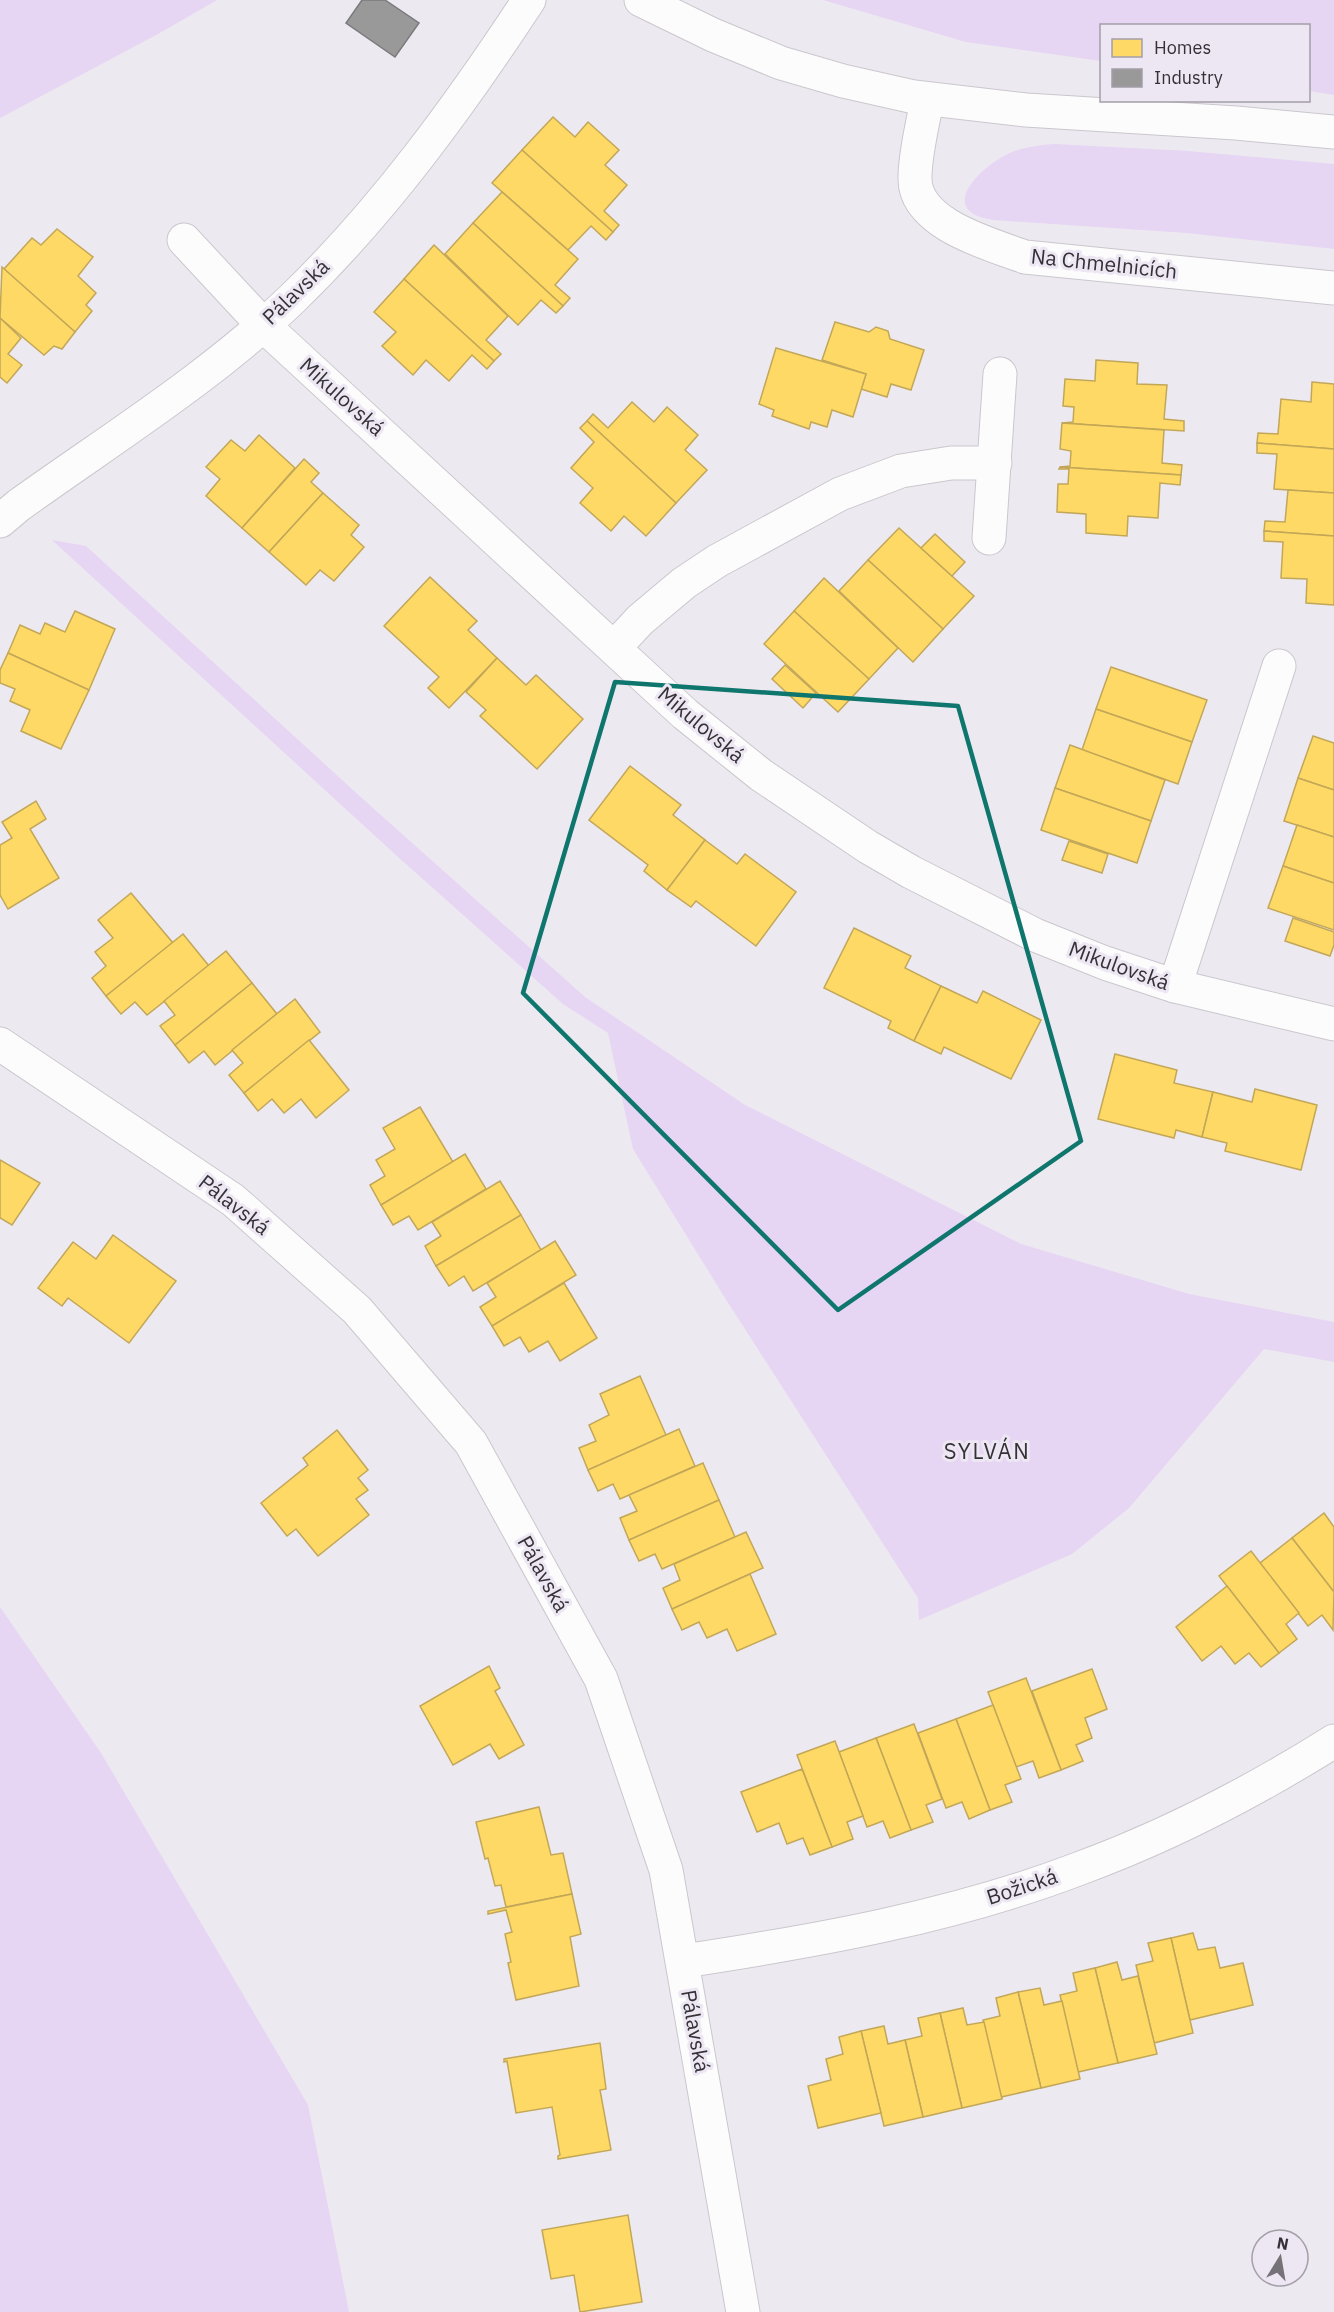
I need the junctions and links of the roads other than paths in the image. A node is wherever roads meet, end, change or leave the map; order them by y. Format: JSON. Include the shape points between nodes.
{"nodes":[{"id":1,"x":529,"y":0,"type":"edge"},
{"id":2,"x":641,"y":0,"type":"edge"},
{"id":3,"x":927,"y":99,"type":"junction"},
{"id":4,"x":1334,"y":132,"type":"edge"},
{"id":5,"x":184,"y":240,"type":"dead end"},
{"id":6,"x":1334,"y":288,"type":"edge"},
{"id":7,"x":263,"y":325,"type":"junction"},
{"id":8,"x":1000,"y":374,"type":"dead end"},
{"id":9,"x":995,"y":463,"type":"junction"},
{"id":10,"x":0,"y":521,"type":"edge"},
{"id":11,"x":989,"y":538,"type":"dead end"},
{"id":12,"x":615,"y":648,"type":"junction"},
{"id":13,"x":1279,"y":666,"type":"dead end"},
{"id":14,"x":1174,"y":986,"type":"junction"},
{"id":15,"x":1334,"y":1024,"type":"edge"},
{"id":16,"x":0,"y":1044,"type":"edge"},
{"id":17,"x":1334,"y":1741,"type":"edge"},
{"id":18,"x":684,"y":1961,"type":"junction"},
{"id":19,"x":743,"y":2312,"type":"edge"}],
"edges":[{"from":1,"to":7,"type":"street","name":"Pálavská","via":[[483,70],[379,204]]},
{"from":2,"to":3,"type":"street","via":[[782,63]]},
{"from":3,"to":4,"type":"street","via":[[1048,112]]},
{"from":3,"to":6,"type":"street","name":"Na Chmelnicích","via":[[915,180],[918,196],[940,220],[979,239],[1025,257]]},
{"from":5,"to":7,"type":"street","name":"Mikulovská"},
{"from":7,"to":10,"type":"street","name":"Pálavská","via":[[202,375]]},
{"from":7,"to":12,"type":"street","name":"Mikulovská"},
{"from":8,"to":9,"type":"street"},
{"from":9,"to":11,"type":"street"},
{"from":9,"to":12,"type":"street","via":[[951,463],[901,471],[840,494],[693,577],[640,620]]},
{"from":12,"to":14,"type":"street","name":"Mikulovská","via":[[685,714],[761,775],[911,873],[1035,935]]},
{"from":13,"to":14,"type":"street"},
{"from":14,"to":15,"type":"street","name":"Mikulovská"},
{"from":16,"to":18,"type":"street","name":"Pálavská","via":[[233,1200],[357,1311],[471,1443],[601,1679],[666,1870]]},
{"from":17,"to":18,"type":"street","name":"Božická","via":[[1213,1810],[1077,1870],[904,1921]]},
{"from":18,"to":19,"type":"street","name":"Pálavská"}]}
